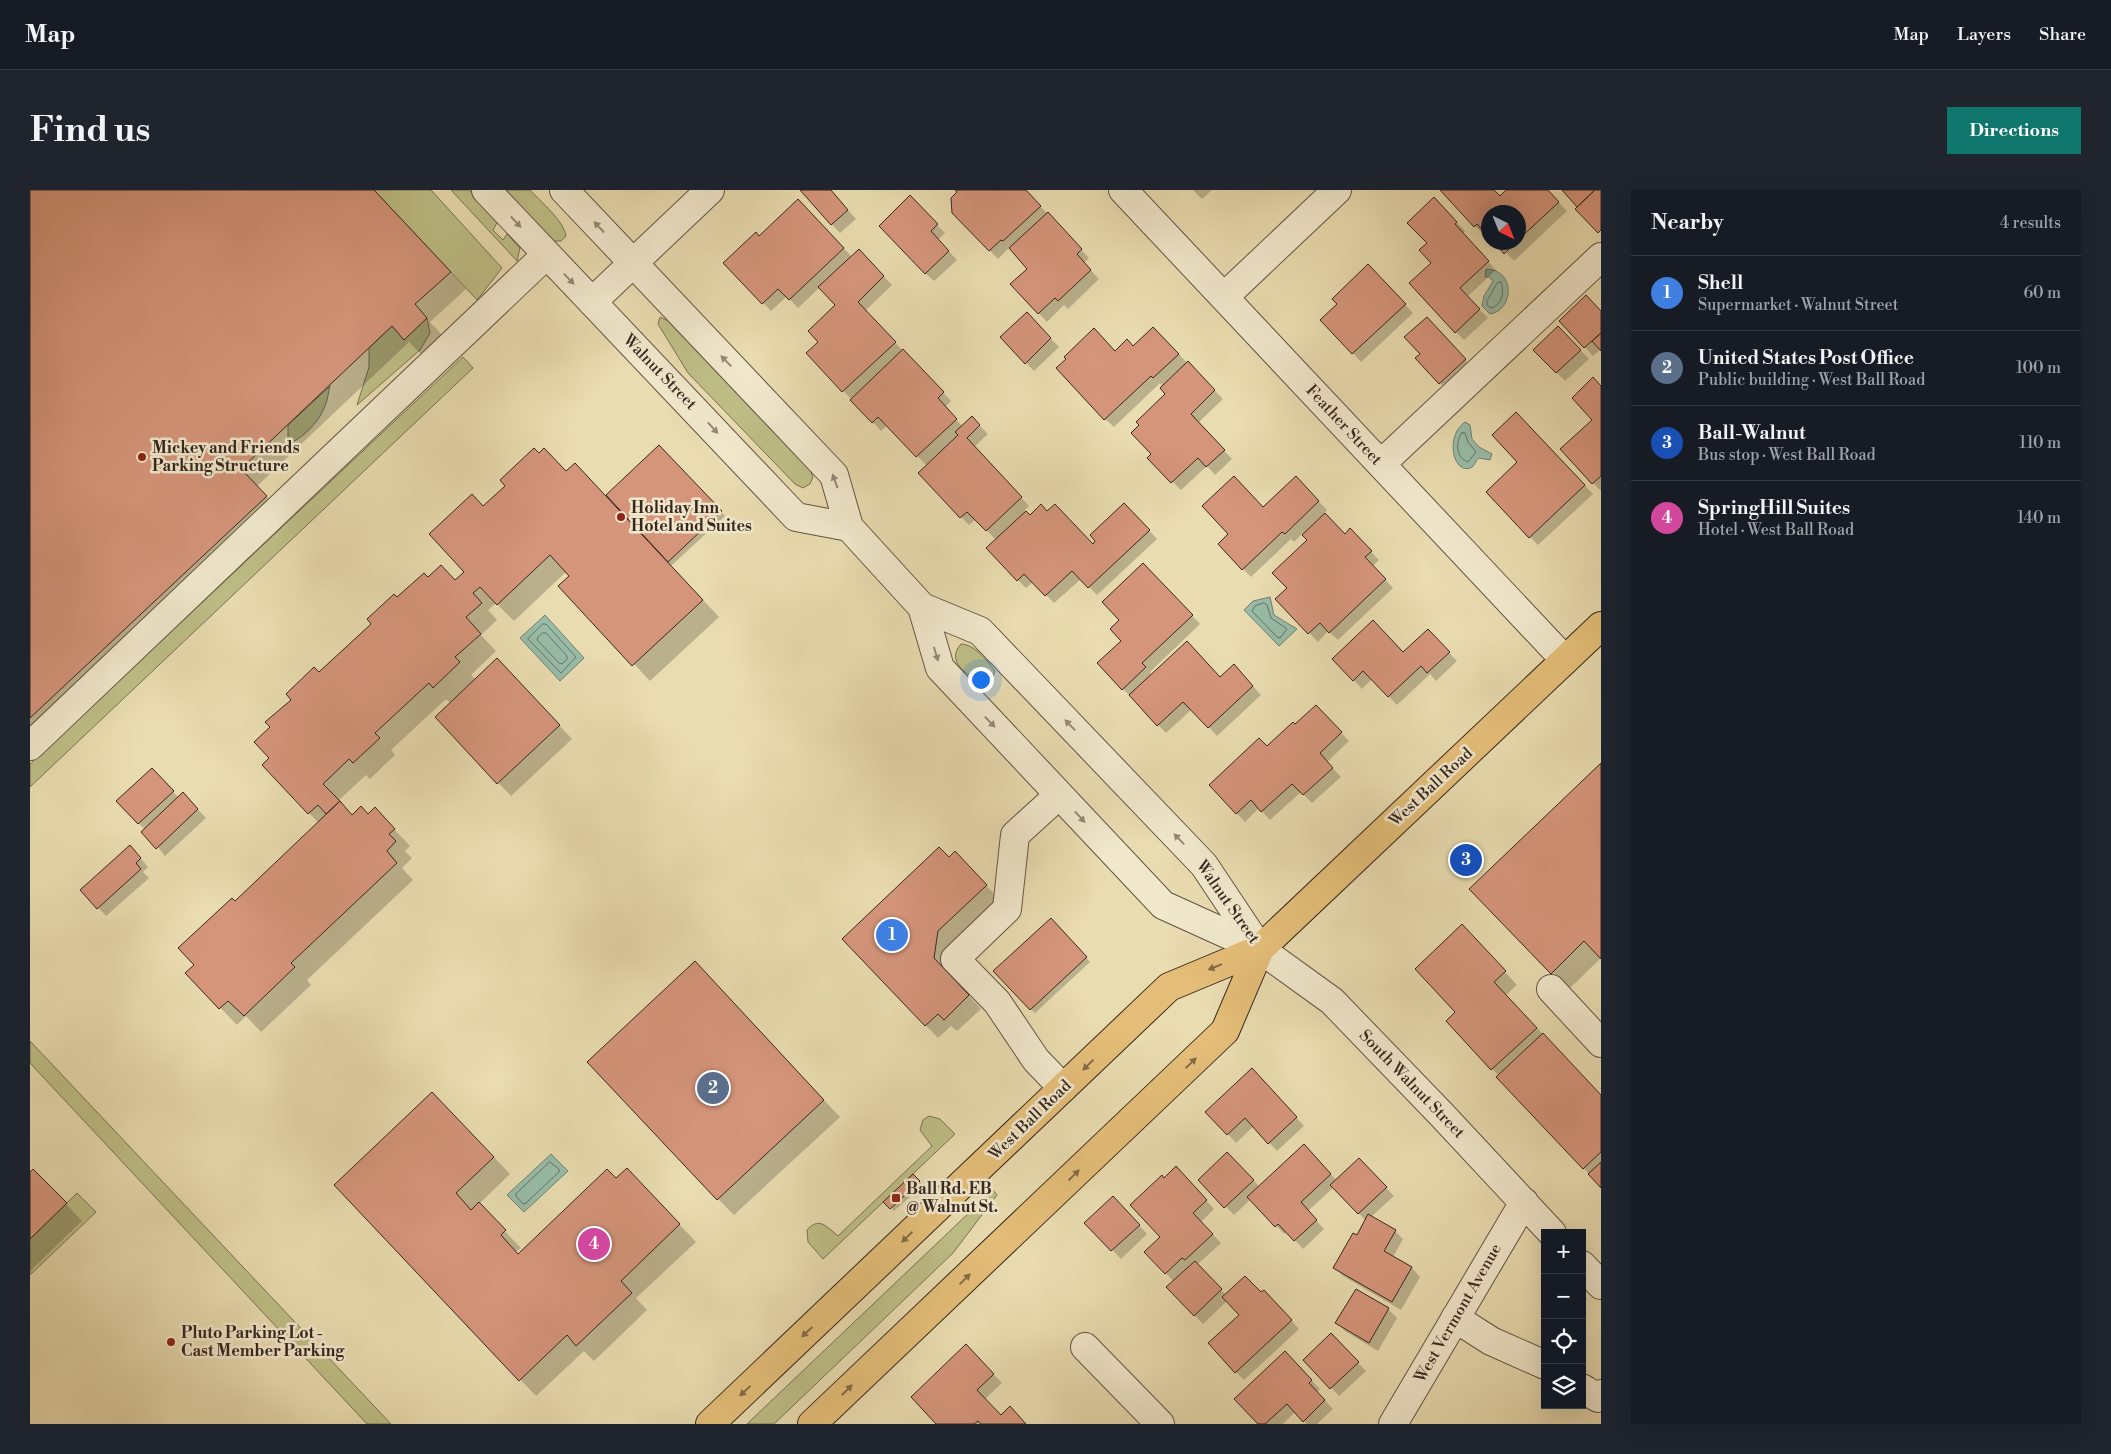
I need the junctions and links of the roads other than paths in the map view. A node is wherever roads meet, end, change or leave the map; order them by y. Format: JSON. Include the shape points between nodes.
{"nodes":[{"id":1,"x":486,"y":190,"type":"edge"},
{"id":2,"x":564,"y":190,"type":"edge"},
{"id":3,"x":710,"y":190,"type":"edge"},
{"id":4,"x":1123,"y":190,"type":"edge"},
{"id":5,"x":1337,"y":190,"type":"edge"},
{"id":6,"x":546,"y":255,"type":"junction"},
{"id":7,"x":1601,"y":256,"type":"edge"},
{"id":8,"x":633,"y":263,"type":"junction"},
{"id":9,"x":1224,"y":297,"type":"junction"},
{"id":10,"x":592,"y":302,"type":"junction"},
{"id":11,"x":1381,"y":464,"type":"junction"},
{"id":12,"x":848,"y":527,"type":"junction"},
{"id":13,"x":922,"y":607,"type":"junction"},
{"id":14,"x":1601,"y":626,"type":"edge"},
{"id":15,"x":1565,"y":660,"type":"junction"},
{"id":16,"x":30,"y":746,"type":"edge"},
{"id":17,"x":1059,"y":795,"type":"junction"},
{"id":18,"x":1260,"y":949,"type":"junction"},
{"id":19,"x":1551,"y":989,"type":"dead end"},
{"id":20,"x":1601,"y":1043,"type":"edge"},
{"id":21,"x":1063,"y":1088,"type":"junction"},
{"id":22,"x":1524,"y":1202,"type":"junction"},
{"id":23,"x":1548,"y":1229,"type":"edge"},
{"id":24,"x":1586,"y":1268,"type":"edge"},
{"id":25,"x":1601,"y":1285,"type":"edge"},
{"id":26,"x":1455,"y":1318,"type":"junction"},
{"id":27,"x":1085,"y":1347,"type":"dead end"},
{"id":28,"x":1543,"y":1364,"type":"edge"},
{"id":29,"x":1586,"y":1390,"type":"edge"},
{"id":30,"x":1601,"y":1394,"type":"edge"},
{"id":31,"x":710,"y":1424,"type":"edge"},
{"id":32,"x":812,"y":1424,"type":"edge"},
{"id":33,"x":1160,"y":1424,"type":"edge"},
{"id":34,"x":1393,"y":1424,"type":"edge"}],
"edges":[{"from":1,"to":6,"type":"street","name":"Walnut Street","one_way":true},
{"from":8,"to":2,"type":"street","name":"Walnut Street","one_way":true},
{"from":3,"to":8,"type":"street"},
{"from":4,"to":9,"type":"street","name":"Feather Street"},
{"from":5,"to":9,"type":"street"},
{"from":6,"to":10,"type":"street","name":"Walnut Street","one_way":true},
{"from":6,"to":16,"type":"street"},
{"from":7,"to":11,"type":"street"},
{"from":8,"to":10,"type":"street"},
{"from":12,"to":8,"type":"street","name":"Walnut Street","one_way":true,"via":[[834,474]]},
{"from":9,"to":11,"type":"street","name":"Feather Street"},
{"from":10,"to":12,"type":"street","name":"Walnut Street","one_way":true,"via":[[796,516]]},
{"from":11,"to":15,"type":"street","name":"Feather Street"},
{"from":12,"to":13,"type":"street","name":"Walnut Street"},
{"from":13,"to":17,"type":"street","name":"Walnut Street","one_way":true,"via":[[940,668]]},
{"from":18,"to":13,"type":"street","name":"Walnut Street","one_way":true,"via":[[1204,865],[980,630]]},
{"from":14,"to":15,"type":"main road","name":"West Ball Road"},
{"from":15,"to":18,"type":"main road","name":"West Ball Road"},
{"from":17,"to":18,"type":"street","name":"Walnut Street","one_way":true,"via":[[1163,905]]},
{"from":17,"to":21,"type":"street","via":[[1015,835],[1007,909],[955,959],[996,1002],[1036,1060]]},
{"from":18,"to":21,"type":"main road","name":"West Ball Road","one_way":true,"via":[[1169,987]]},
{"from":18,"to":22,"type":"street","name":"South Walnut Street","via":[[1332,1001]]},
{"from":32,"to":18,"type":"main road","name":"West Ball Road","one_way":true,"via":[[1225,1031]]},
{"from":19,"to":20,"type":"street"},
{"from":21,"to":31,"type":"main road","name":"West Ball Road","one_way":true},
{"from":22,"to":23,"type":"street","name":"South Walnut Street"},
{"from":22,"to":26,"type":"street","name":"West Vermont Avenue"},
{"from":24,"to":25,"type":"street"},
{"from":26,"to":28,"type":"street","via":[[1490,1341]]},
{"from":26,"to":34,"type":"street","name":"West Vermont Avenue"},
{"from":27,"to":33,"type":"street"},
{"from":29,"to":30,"type":"street","via":[[1598,1398]]}]}
